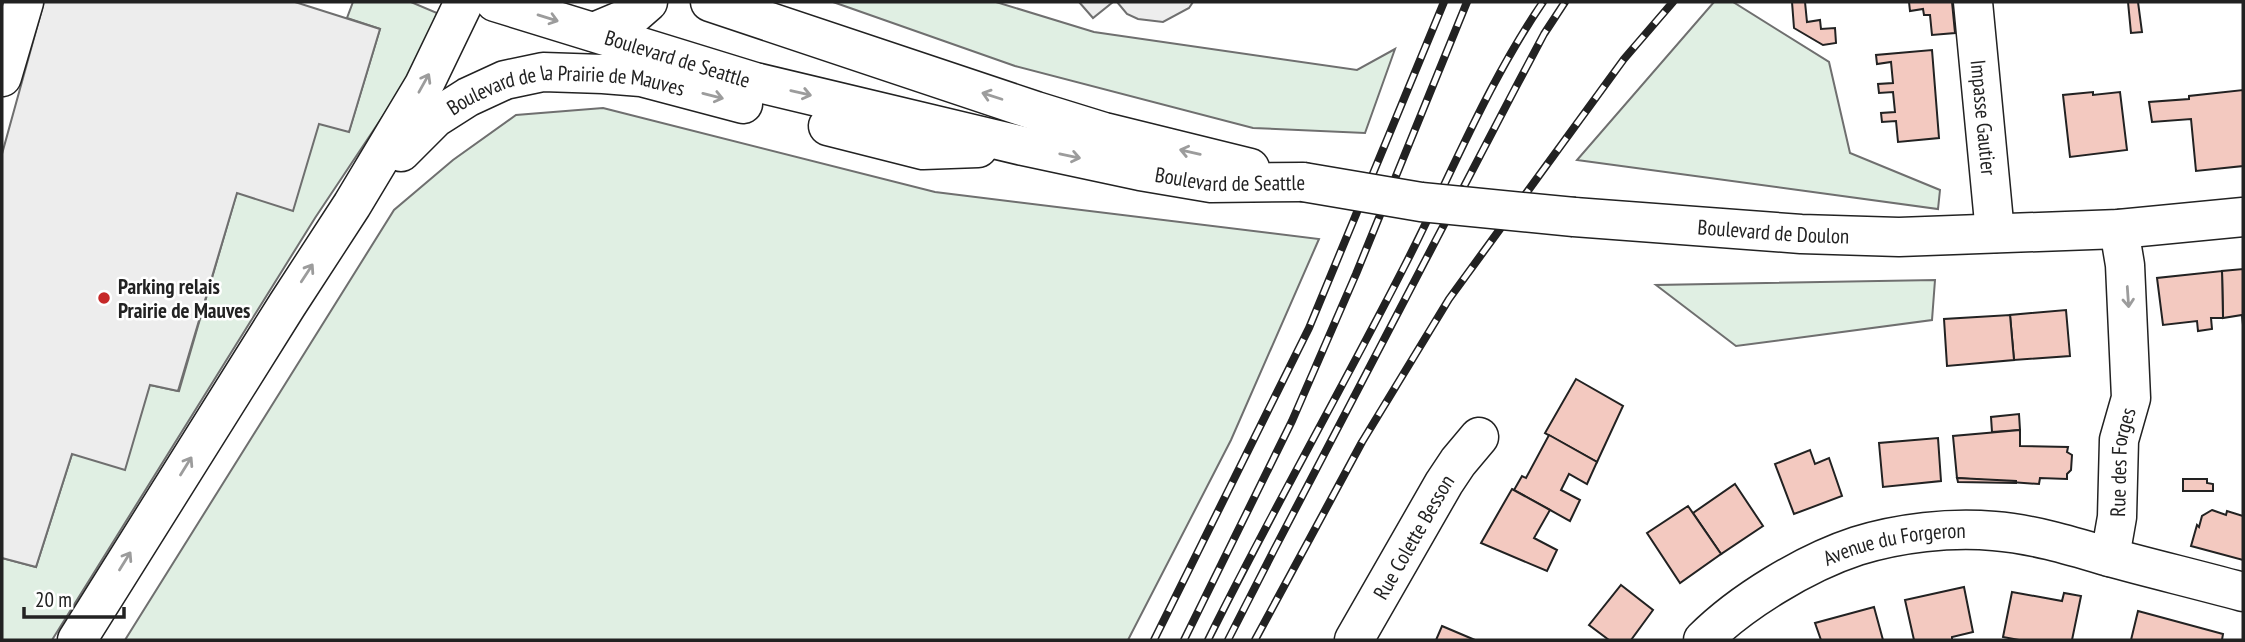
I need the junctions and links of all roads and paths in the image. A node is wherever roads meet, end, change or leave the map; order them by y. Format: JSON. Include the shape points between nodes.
{"nodes":[{"id":1,"x":24,"y":2,"type":"edge"},
{"id":2,"x":464,"y":2,"type":"edge"},
{"id":3,"x":495,"y":2,"type":"edge"},
{"id":4,"x":648,"y":2,"type":"edge"},
{"id":5,"x":710,"y":2,"type":"edge"},
{"id":6,"x":1973,"y":2,"type":"edge"},
{"id":7,"x":594,"y":32,"type":"junction"},
{"id":8,"x":2,"y":77,"type":"edge"},
{"id":9,"x":1023,"y":146,"type":"junction"},
{"id":10,"x":1303,"y":182,"type":"junction"},
{"id":11,"x":352,"y":205,"type":"junction"},
{"id":12,"x":2243,"y":217,"type":"edge"},
{"id":13,"x":2119,"y":229,"type":"junction"},
{"id":14,"x":1995,"y":233,"type":"junction"},
{"id":15,"x":1479,"y":437,"type":"dead end"},
{"id":16,"x":2110,"y":557,"type":"junction"},
{"id":17,"x":2243,"y":592,"type":"edge"},
{"id":18,"x":77,"y":640,"type":"edge"},
{"id":19,"x":1354,"y":640,"type":"edge"},
{"id":20,"x":1703,"y":640,"type":"edge"}],
"edges":[{"from":1,"to":8,"type":"main road"},
{"from":11,"to":2,"type":"main road","name":"Boulevard de la Prairie de Mauves","one_way":true,"via":[[424,85]]},
{"from":3,"to":7,"type":"main road","name":"Boulevard de Seattle","one_way":true},
{"from":4,"to":7,"type":"main road","name":"Boulevard de Seattle","via":[[632,16]]},
{"from":10,"to":5,"type":"main road","name":"Boulevard de Seattle","one_way":true,"via":[[1104,132]]},
{"from":6,"to":14,"type":"main road","name":"Impasse Gautier"},
{"from":7,"to":9,"type":"main road","name":"Boulevard de Seattle","one_way":true,"via":[[755,82]]},
{"from":9,"to":10,"type":"main road","name":"Boulevard de Seattle","one_way":true,"via":[[1211,183]]},
{"from":11,"to":9,"type":"main road","name":"Boulevard de la Prairie de Mauves","one_way":true,"via":[[435,118],[505,80],[543,72],[641,77],[923,150]]},
{"from":10,"to":14,"type":"main road","name":"Boulevard de Doulon","bridge":true,"via":[[1421,202],[1801,234],[1899,237]]},
{"from":18,"to":11,"type":"main road","name":"Boulevard de la Prairie de Mauves","one_way":true},
{"from":12,"to":13,"type":"main road","name":"Boulevard de Doulon"},
{"from":13,"to":14,"type":"main road","name":"Boulevard de Doulon"},
{"from":13,"to":16,"type":"main road","name":"Rue des Forges","one_way":true,"via":[[2131,398],[2119,440],[2117,517]]},
{"from":15,"to":19,"type":"main road","name":"Rue Colette Besson","via":[[1444,483]]},
{"from":16,"to":17,"type":"main road"},
{"from":16,"to":20,"type":"main road","name":"Avenue du Forgeron","via":[[1996,531],[1898,537],[1857,546],[1809,567],[1756,598]]}]}
